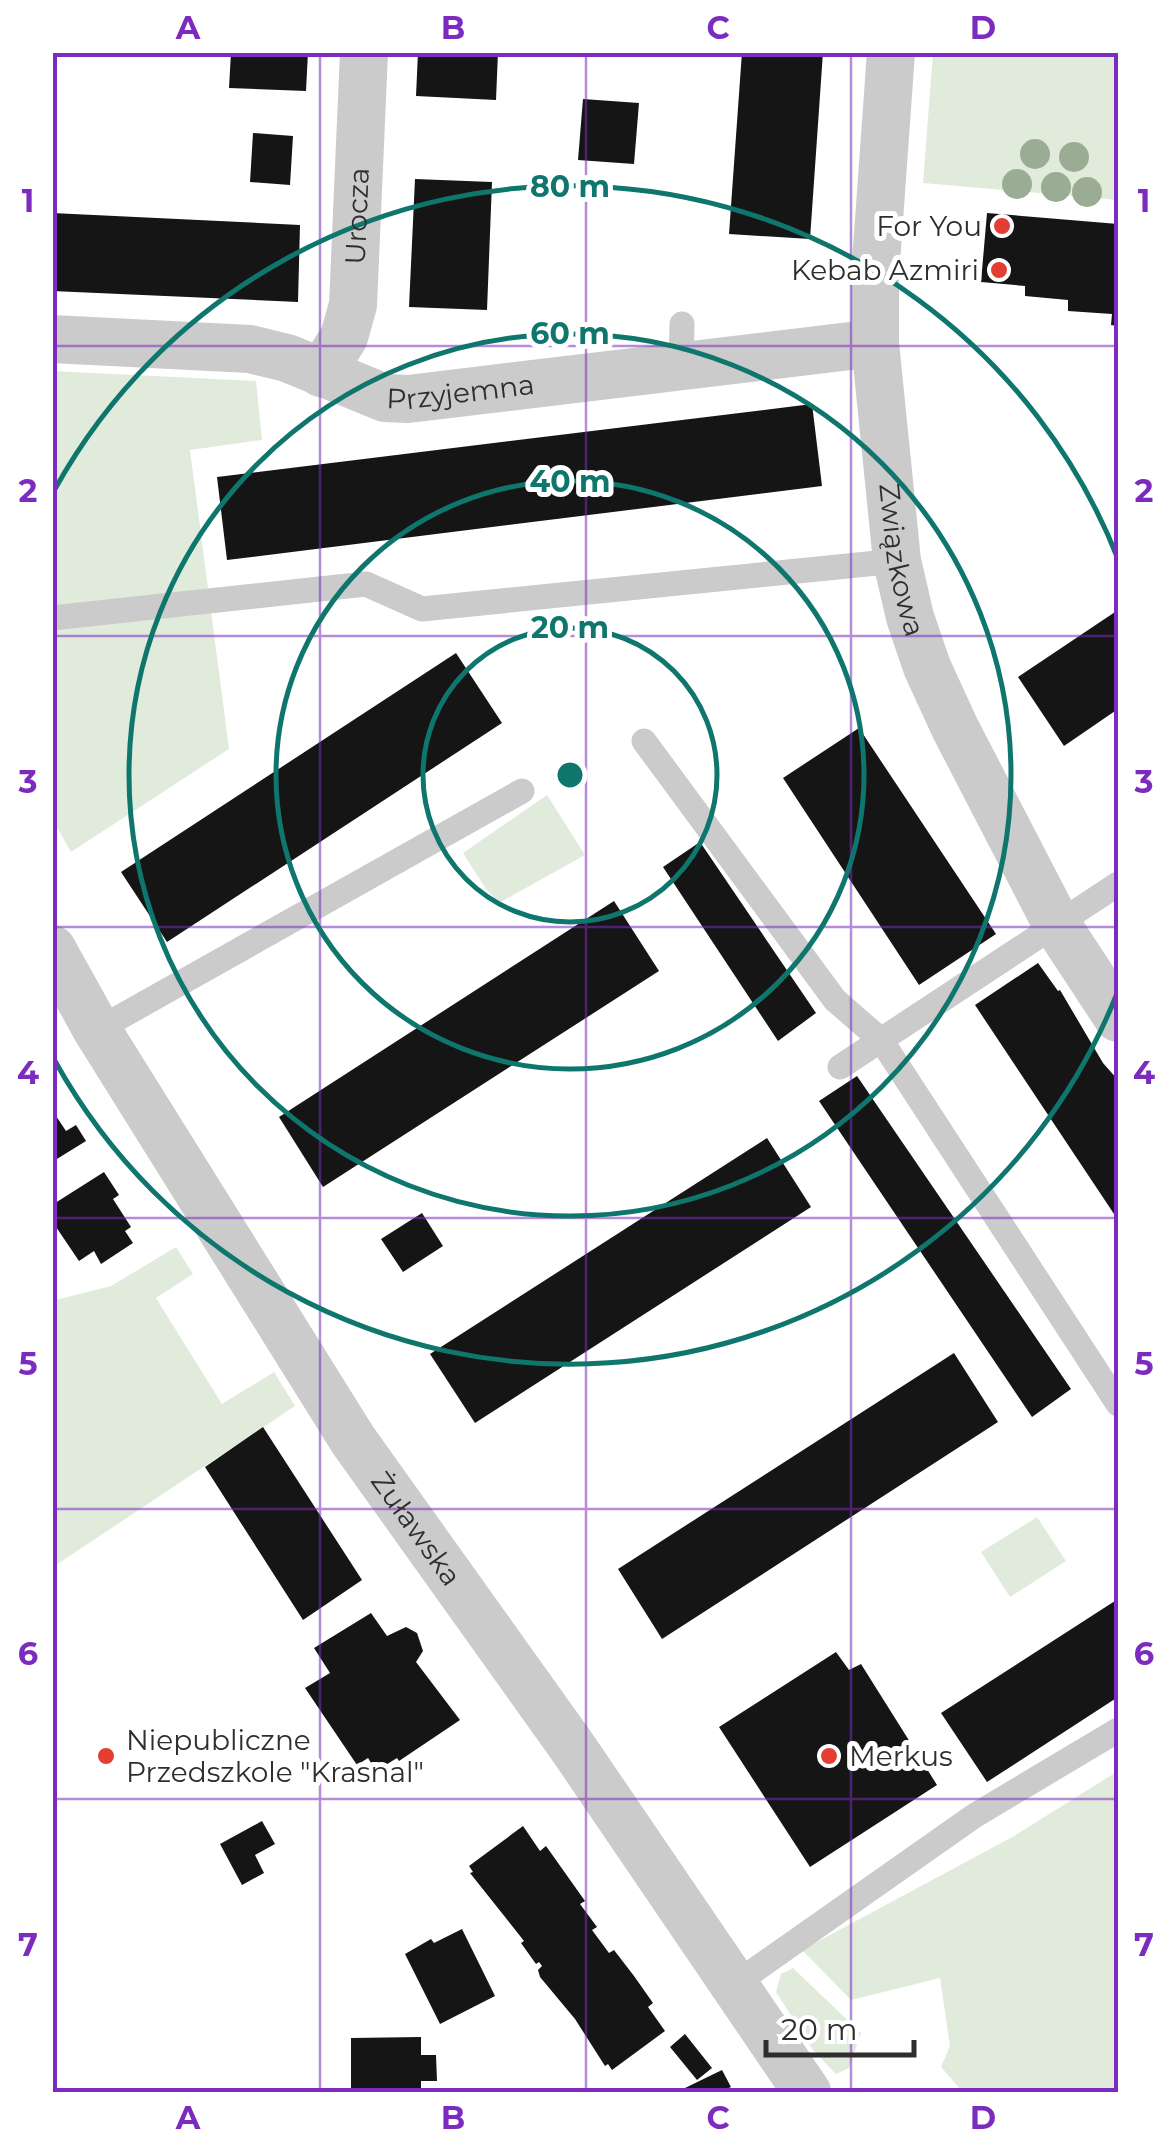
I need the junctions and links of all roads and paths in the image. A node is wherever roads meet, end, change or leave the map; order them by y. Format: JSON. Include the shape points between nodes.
{"nodes":[{"id":1,"x":364,"y":52,"type":"edge"},
{"id":2,"x":891,"y":52,"type":"edge"},
{"id":3,"x":52,"y":339,"type":"edge"},
{"id":4,"x":875,"y":343,"type":"junction"},
{"id":5,"x":321,"y":372,"type":"junction"},
{"id":6,"x":897,"y":561,"type":"junction"},
{"id":7,"x":52,"y":618,"type":"edge"},
{"id":8,"x":644,"y":740,"type":"dead end"},
{"id":9,"x":522,"y":791,"type":"dead end"},
{"id":10,"x":1118,"y":884,"type":"edge"},
{"id":11,"x":1056,"y":925,"type":"junction"},
{"id":12,"x":52,"y":949,"type":"edge"},
{"id":13,"x":1118,"y":1018,"type":"edge"},
{"id":14,"x":97,"y":1030,"type":"junction"},
{"id":15,"x":881,"y":1040,"type":"junction"},
{"id":16,"x":840,"y":1068,"type":"dead end"},
{"id":17,"x":1118,"y":1404,"type":"edge"},
{"id":18,"x":1118,"y":1730,"type":"edge"},
{"id":19,"x":735,"y":1984,"type":"junction"},
{"id":20,"x":807,"y":2092,"type":"edge"}],
"edges":[{"from":1,"to":5,"type":"street","name":"Urocza","via":[[353,305],[344,338]]},
{"from":2,"to":4,"type":"street","name":"Związkowa"},
{"from":3,"to":5,"type":"street","name":"Przyjemna","via":[[250,349]]},
{"from":4,"to":5,"type":"street","name":"Przyjemna","via":[[681,345],[408,399],[385,398]]},
{"from":4,"to":6,"type":"street","name":"Związkowa"},
{"from":6,"to":7,"type":"lane","via":[[422,608],[366,584]]},
{"from":6,"to":11,"type":"street","name":"Związkowa","via":[[927,667]]},
{"from":8,"to":15,"type":"lane","via":[[835,1000]]},
{"from":9,"to":14,"type":"lane"},
{"from":10,"to":11,"type":"lane"},
{"from":11,"to":13,"type":"street","name":"Związkowa"},
{"from":11,"to":15,"type":"lane"},
{"from":12,"to":14,"type":"street","name":"Żuławska"},
{"from":14,"to":19,"type":"street","name":"Żuławska","via":[[353,1440]]},
{"from":15,"to":16,"type":"lane"},
{"from":15,"to":17,"type":"lane"},
{"from":18,"to":19,"type":"lane","via":[[974,1816]]},
{"from":19,"to":20,"type":"street","name":"Żuławska"}]}
